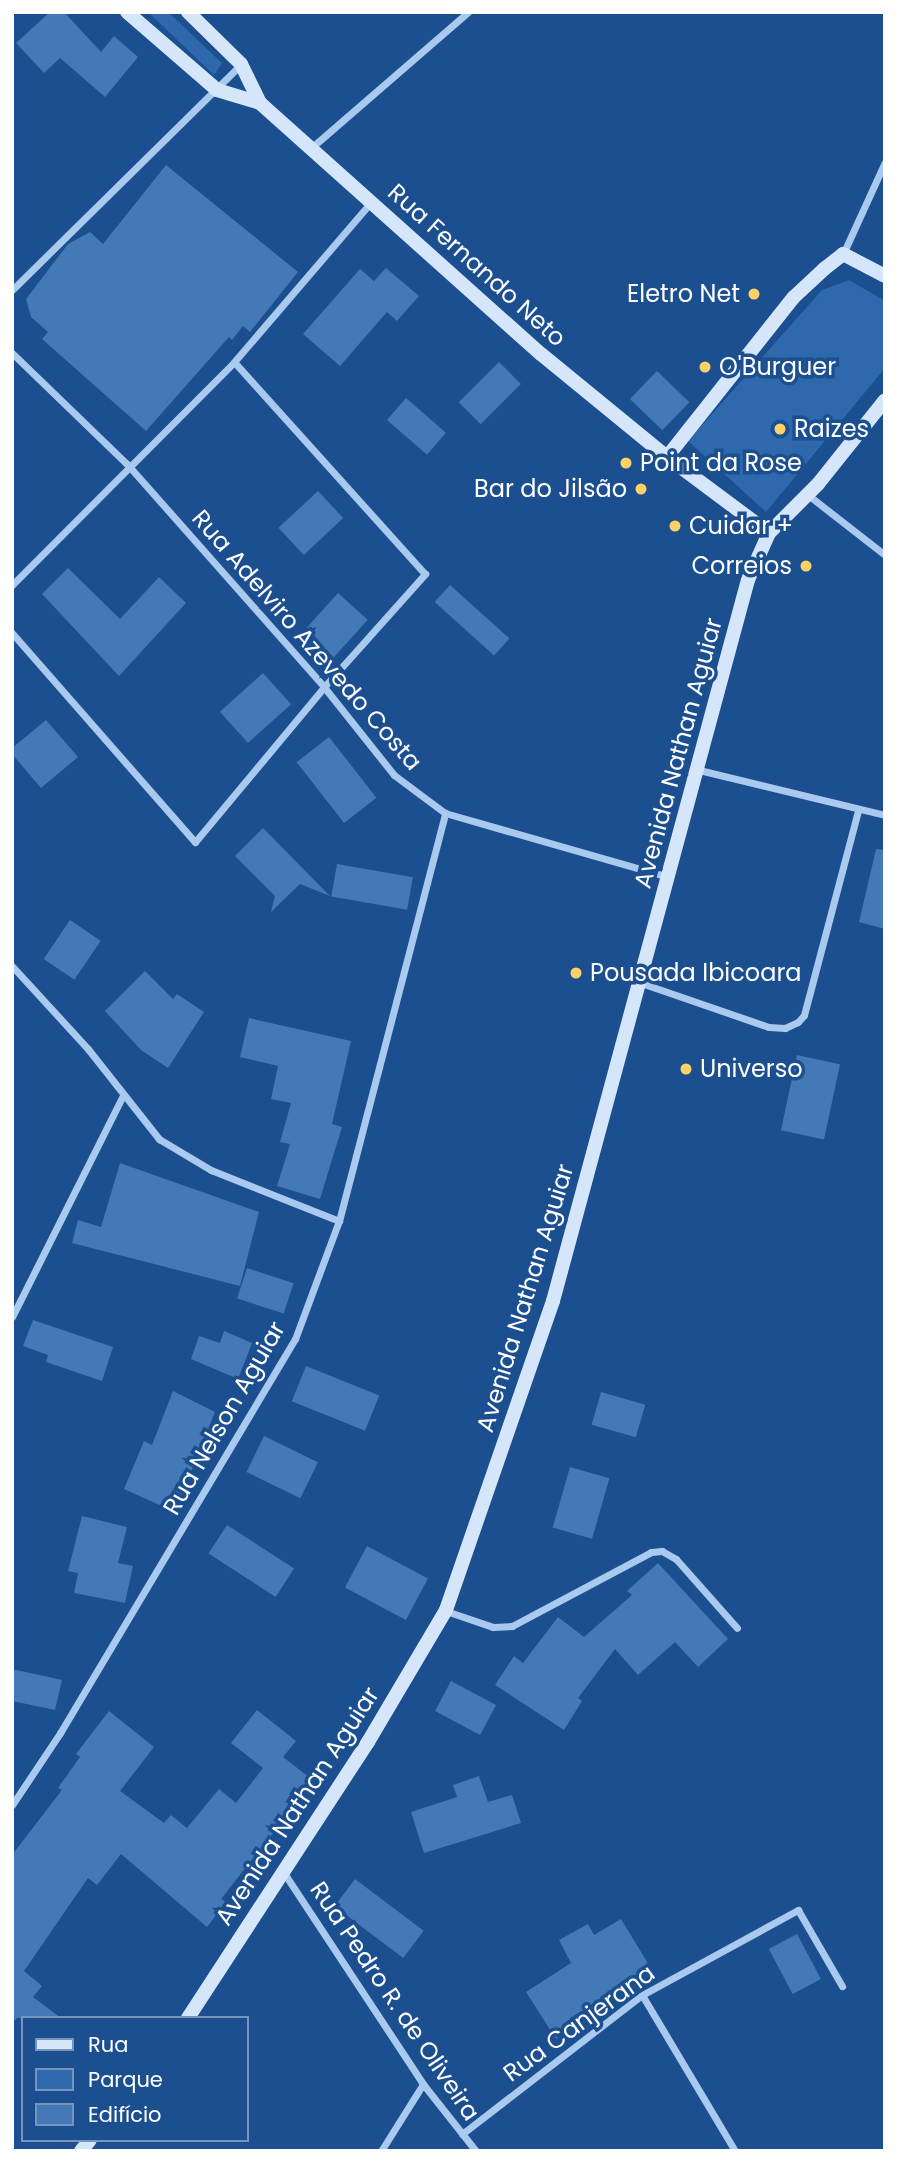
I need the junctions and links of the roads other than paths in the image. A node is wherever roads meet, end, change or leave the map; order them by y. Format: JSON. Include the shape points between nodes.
{"nodes":[{"id":1,"x":127,"y":12,"type":"edge"},
{"id":2,"x":188,"y":12,"type":"edge"},
{"id":3,"x":468,"y":12,"type":"edge"},
{"id":4,"x":241,"y":64,"type":"junction"},
{"id":5,"x":217,"y":90,"type":"junction"},
{"id":6,"x":260,"y":103,"type":"junction"},
{"id":7,"x":312,"y":148,"type":"junction"},
{"id":8,"x":885,"y":162,"type":"edge"},
{"id":9,"x":372,"y":201,"type":"junction"},
{"id":10,"x":843,"y":254,"type":"junction"},
{"id":11,"x":885,"y":276,"type":"edge"},
{"id":12,"x":12,"y":290,"type":"edge"},
{"id":13,"x":12,"y":353,"type":"edge"},
{"id":14,"x":234,"y":362,"type":"junction"},
{"id":15,"x":885,"y":400,"type":"edge"},
{"id":16,"x":667,"y":457,"type":"junction"},
{"id":17,"x":127,"y":464,"type":"junction"},
{"id":18,"x":808,"y":495,"type":"junction"},
{"id":19,"x":769,"y":533,"type":"junction"},
{"id":20,"x":885,"y":555,"type":"edge"},
{"id":21,"x":12,"y":585,"type":"edge"},
{"id":22,"x":12,"y":633,"type":"edge"},
{"id":23,"x":324,"y":687,"type":"junction"},
{"id":24,"x":699,"y":769,"type":"junction"},
{"id":25,"x":858,"y":810,"type":"junction"},
{"id":26,"x":445,"y":813,"type":"junction"},
{"id":27,"x":885,"y":815,"type":"edge"},
{"id":28,"x":668,"y":877,"type":"junction"},
{"id":29,"x":12,"y":966,"type":"edge"},
{"id":30,"x":641,"y":983,"type":"junction"},
{"id":31,"x":122,"y":1097,"type":"junction"},
{"id":32,"x":339,"y":1221,"type":"junction"},
{"id":33,"x":12,"y":1317,"type":"edge"},
{"id":34,"x":446,"y":1611,"type":"junction"},
{"id":35,"x":737,"y":1628,"type":"dead end"},
{"id":36,"x":12,"y":1805,"type":"edge"},
{"id":37,"x":283,"y":1873,"type":"junction"},
{"id":38,"x":842,"y":1986,"type":"dead end"},
{"id":39,"x":642,"y":1995,"type":"junction"},
{"id":40,"x":189,"y":2016,"type":"edge"},
{"id":41,"x":422,"y":2084,"type":"junction"},
{"id":42,"x":462,"y":2134,"type":"junction"},
{"id":43,"x":733,"y":2150,"type":"edge"},
{"id":44,"x":380,"y":2151,"type":"edge"},
{"id":45,"x":476,"y":2151,"type":"edge"}],
"edges":[{"from":1,"to":5,"type":"main road","name":"Rua Fernando Neto"},
{"from":2,"to":4,"type":"main road","name":"Rua Fernando Neto"},
{"from":3,"to":7,"type":"street"},
{"from":4,"to":5,"type":"street"},
{"from":4,"to":6,"type":"main road","name":"Rua Fernando Neto"},
{"from":5,"to":6,"type":"main road","name":"Rua Fernando Neto"},
{"from":5,"to":12,"type":"street"},
{"from":6,"to":7,"type":"main road","name":"Rua Fernando Neto"},
{"from":7,"to":9,"type":"main road","name":"Rua Fernando Neto"},
{"from":8,"to":10,"type":"street"},
{"from":9,"to":14,"type":"street"},
{"from":9,"to":16,"type":"main road","name":"Rua Fernando Neto","via":[[541,354]]},
{"from":10,"to":11,"type":"main road"},
{"from":10,"to":16,"type":"main road","via":[[794,297]]},
{"from":13,"to":17,"type":"street","name":"Rua Adelviro Azevedo Costa"},
{"from":14,"to":17,"type":"street"},
{"from":14,"to":23,"type":"street","via":[[425,575]]},
{"from":15,"to":18,"type":"main road"},
{"from":16,"to":19,"type":"main road","name":"Rua Fernando Neto"},
{"from":17,"to":21,"type":"street"},
{"from":17,"to":23,"type":"street","name":"Rua Adelviro Azevedo Costa"},
{"from":18,"to":19,"type":"main road"},
{"from":18,"to":20,"type":"street"},
{"from":19,"to":24,"type":"main road","name":"Avenida Nathan Aguiar","via":[[748,580]]},
{"from":22,"to":23,"type":"street","via":[[195,842]]},
{"from":23,"to":26,"type":"street","name":"Rua Adelviro Azevedo Costa","via":[[394,775]]},
{"from":24,"to":25,"type":"street"},
{"from":24,"to":28,"type":"main road","name":"Avenida Nathan Aguiar"},
{"from":25,"to":27,"type":"street"},
{"from":25,"to":30,"type":"street","via":[[804,1015],[798,1021],[785,1028],[769,1027]]},
{"from":26,"to":28,"type":"street","name":"Rua Adelviro Azevedo Costa"},
{"from":26,"to":32,"type":"street","name":"Rua Nelson Aguiar"},
{"from":28,"to":30,"type":"main road","name":"Avenida Nathan Aguiar"},
{"from":29,"to":31,"type":"street","via":[[88,1049]]},
{"from":30,"to":34,"type":"main road","name":"Avenida Nathan Aguiar","via":[[553,1301]]},
{"from":31,"to":32,"type":"street","via":[[159,1139],[211,1170]]},
{"from":31,"to":33,"type":"street"},
{"from":32,"to":36,"type":"street","name":"Rua Nelson Aguiar","via":[[295,1339]]},
{"from":34,"to":35,"type":"street","via":[[493,1627],[512,1626],[651,1552],[662,1551],[676,1559]]},
{"from":34,"to":37,"type":"main road","name":"Avenida Nathan Aguiar"},
{"from":37,"to":40,"type":"main road","name":"Avenida Nathan Aguiar"},
{"from":37,"to":41,"type":"street","name":"Rua Pedro R. de Oliveira"},
{"from":38,"to":39,"type":"street","name":"Rua Canjerana","via":[[798,1910]]},
{"from":39,"to":42,"type":"street","name":"Rua Canjerana"},
{"from":39,"to":43,"type":"street"},
{"from":41,"to":42,"type":"street","name":"Rua Pedro R. de Oliveira"},
{"from":41,"to":44,"type":"street"},
{"from":42,"to":45,"type":"street","name":"Rua Pedro R. de Oliveira"}]}
